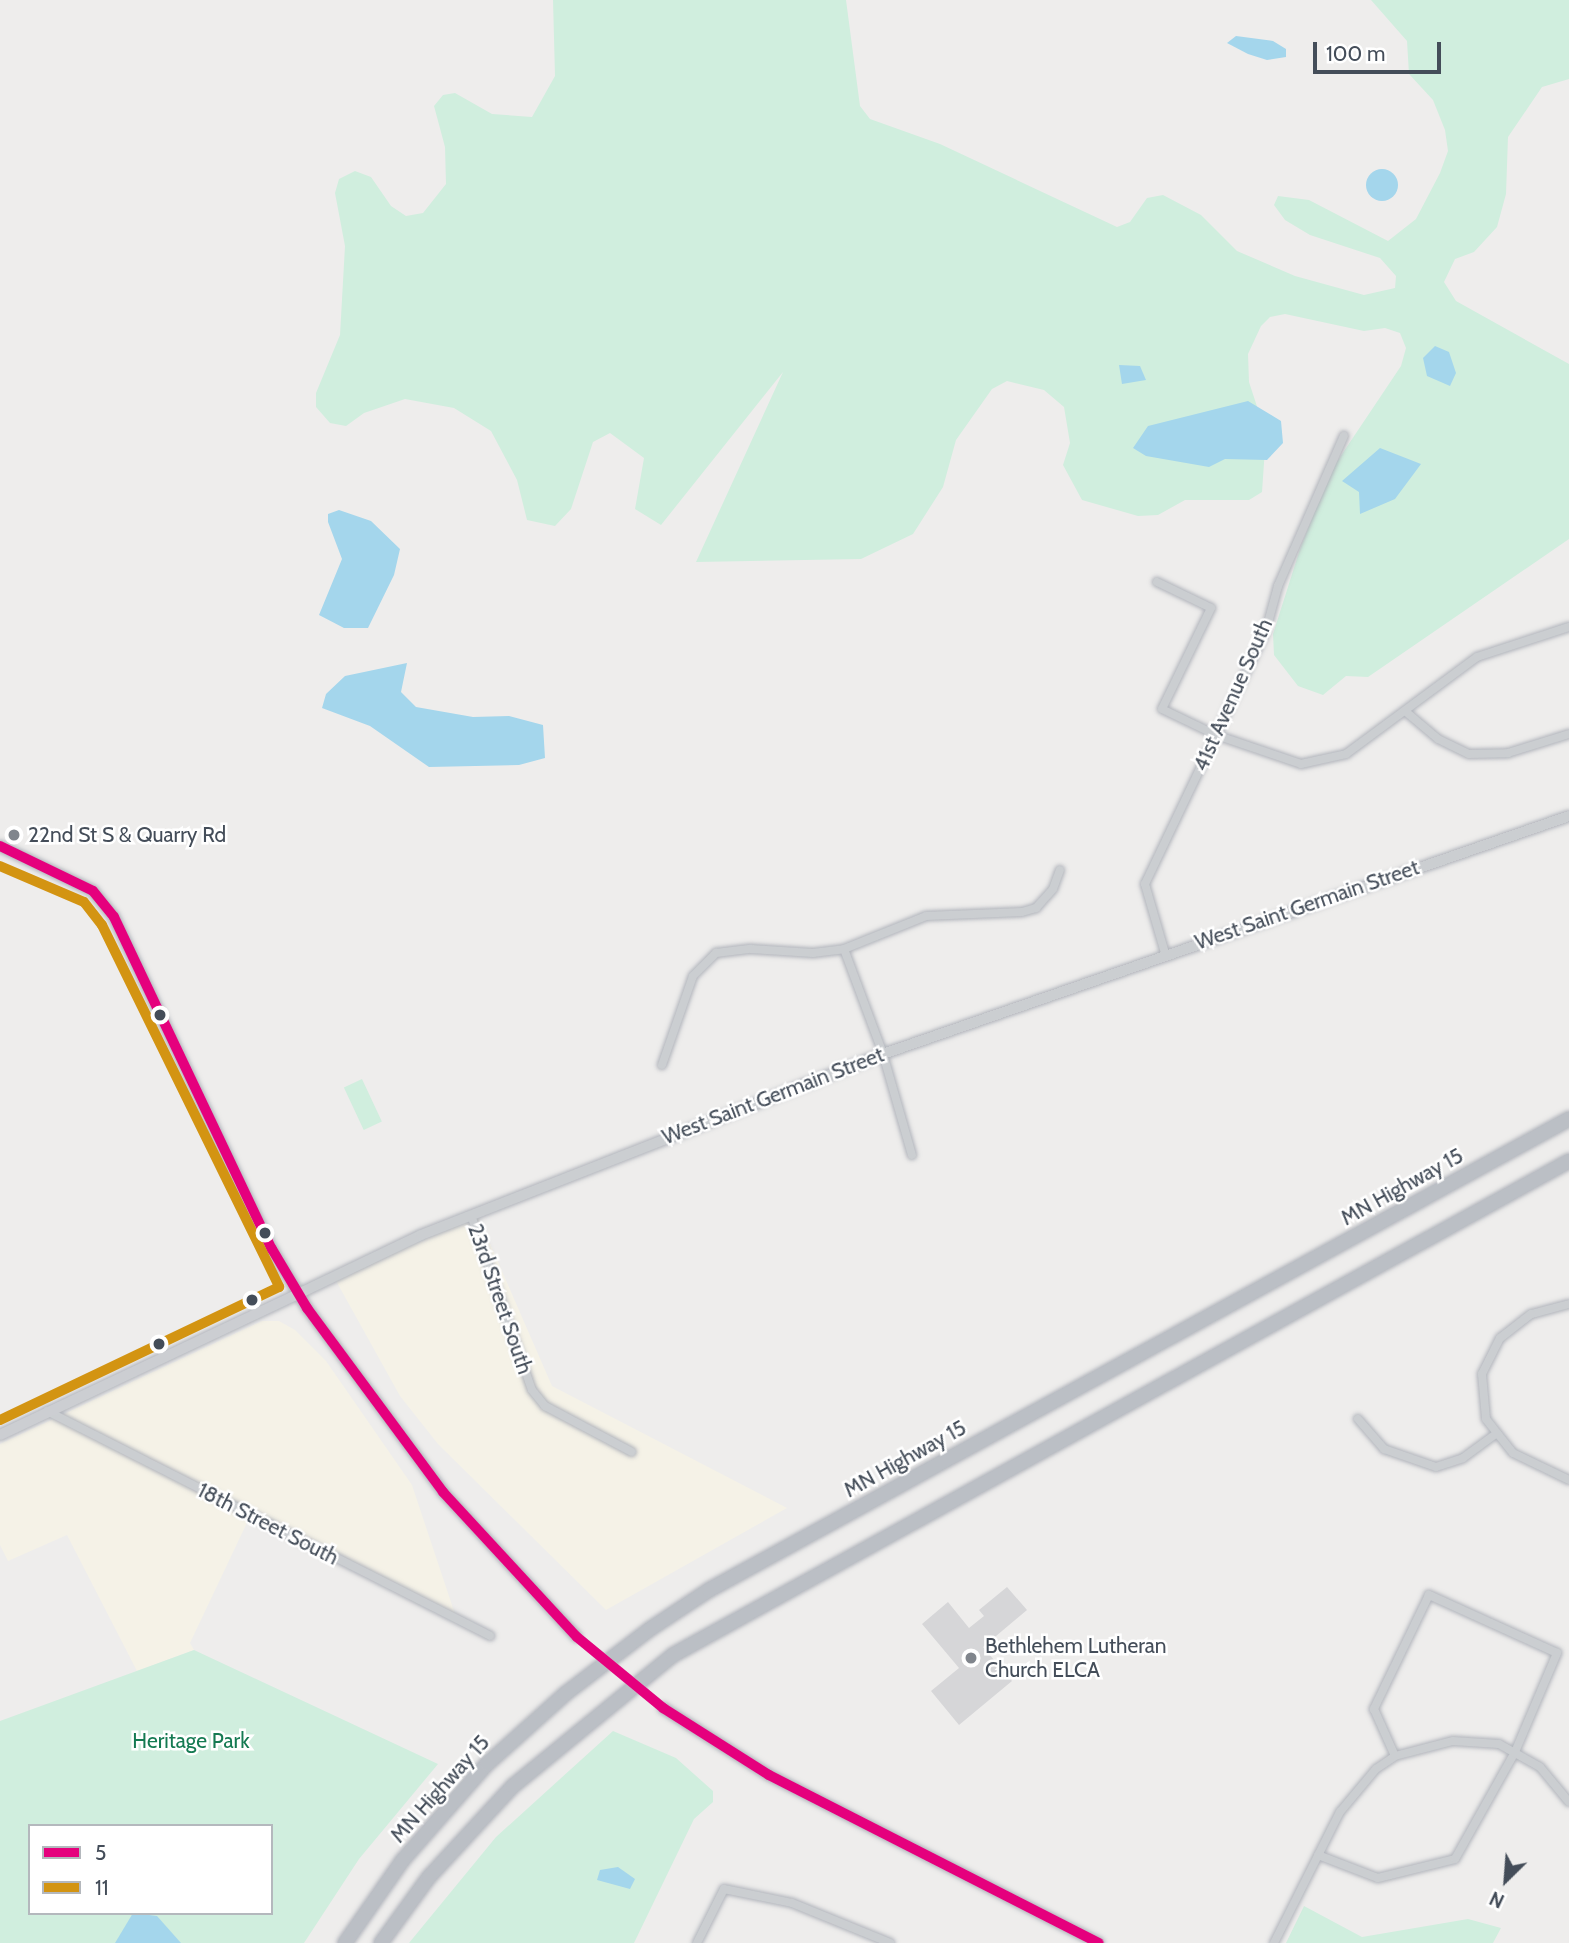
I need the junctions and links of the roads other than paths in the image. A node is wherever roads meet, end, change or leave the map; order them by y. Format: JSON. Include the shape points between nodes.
{"nodes":[{"id":1,"x":1344,"y":436,"type":"dead end"},
{"id":2,"x":1157,"y":582,"type":"dead end"},
{"id":3,"x":1569,"y":627,"type":"edge"},
{"id":4,"x":1405,"y":711,"type":"junction"},
{"id":5,"x":1569,"y":734,"type":"edge"},
{"id":6,"x":1216,"y":735,"type":"junction"},
{"id":7,"x":1569,"y":816,"type":"edge"},
{"id":8,"x":1,"y":848,"type":"edge"},
{"id":9,"x":1060,"y":870,"type":"dead end"},
{"id":10,"x":844,"y":949,"type":"junction"},
{"id":11,"x":1166,"y":953,"type":"junction"},
{"id":12,"x":883,"y":1054,"type":"junction"},
{"id":13,"x":662,"y":1065,"type":"dead end"},
{"id":14,"x":1569,"y":1119,"type":"edge"},
{"id":15,"x":912,"y":1155,"type":"dead end"},
{"id":16,"x":1569,"y":1161,"type":"edge"},
{"id":17,"x":471,"y":1215,"type":"junction"},
{"id":18,"x":298,"y":1294,"type":"junction"},
{"id":19,"x":1569,"y":1304,"type":"edge"},
{"id":20,"x":47,"y":1411,"type":"junction"},
{"id":21,"x":1358,"y":1419,"type":"dead end"},
{"id":22,"x":1497,"y":1433,"type":"junction"},
{"id":23,"x":0,"y":1435,"type":"edge"},
{"id":24,"x":632,"y":1452,"type":"dead end"},
{"id":25,"x":1569,"y":1480,"type":"edge"},
{"id":26,"x":490,"y":1636,"type":"dead end"},
{"id":27,"x":1515,"y":1752,"type":"junction"},
{"id":28,"x":1395,"y":1756,"type":"junction"},
{"id":29,"x":1569,"y":1802,"type":"edge"},
{"id":30,"x":1318,"y":1855,"type":"junction"},
{"id":31,"x":345,"y":1943,"type":"edge"},
{"id":32,"x":381,"y":1943,"type":"edge"},
{"id":33,"x":697,"y":1943,"type":"edge"},
{"id":34,"x":890,"y":1943,"type":"edge"},
{"id":35,"x":1100,"y":1943,"type":"edge"},
{"id":36,"x":1274,"y":1943,"type":"edge"}],
"edges":[{"from":1,"to":6,"type":"street","name":"41st Avenue South","via":[[1278,586],[1266,629]]},
{"from":2,"to":6,"type":"street","via":[[1211,608],[1162,709]]},
{"from":3,"to":4,"type":"street","via":[[1477,657]]},
{"from":4,"to":5,"type":"street","via":[[1438,739],[1469,754],[1508,753]]},
{"from":4,"to":6,"type":"street","via":[[1346,754],[1301,764]]},
{"from":6,"to":11,"type":"street","name":"41st Avenue South","via":[[1145,884]]},
{"from":7,"to":11,"type":"street","name":"West Saint Germain Street"},
{"from":8,"to":18,"type":"street","via":[[93,891],[114,917]]},
{"from":9,"to":10,"type":"street","via":[[1053,889],[1036,908],[926,916]]},
{"from":10,"to":12,"type":"street"},
{"from":10,"to":13,"type":"street","via":[[716,953],[693,976]]},
{"from":11,"to":12,"type":"street","name":"West Saint Germain Street"},
{"from":12,"to":15,"type":"street"},
{"from":12,"to":17,"type":"street","name":"West Saint Germain Street"},
{"from":14,"to":31,"type":"highway","name":"MN Highway 15","via":[[709,1590],[650,1629],[565,1694],[487,1764],[402,1861]]},
{"from":16,"to":32,"type":"highway","via":[[673,1655],[513,1786],[429,1877]]},
{"from":17,"to":18,"type":"street","name":"West Saint Germain Street"},
{"from":17,"to":24,"type":"street","name":"23rd Street South","via":[[532,1390],[545,1406]]},
{"from":18,"to":20,"type":"main road","name":"West Saint Germain Street"},
{"from":18,"to":35,"type":"street","bridge":true,"via":[[443,1492],[577,1637],[663,1708],[769,1775]]},
{"from":19,"to":22,"type":"street","via":[[1531,1314],[1500,1338],[1482,1374],[1486,1419]]},
{"from":20,"to":23,"type":"main road","name":"West Saint Germain Street"},
{"from":20,"to":26,"type":"street","name":"18th Street South"},
{"from":21,"to":22,"type":"street","via":[[1384,1449],[1436,1466],[1463,1458]]},
{"from":22,"to":25,"type":"street","via":[[1513,1453]]},
{"from":27,"to":28,"type":"street","via":[[1499,1744],[1453,1741]]},
{"from":27,"to":28,"type":"street","via":[[1557,1653],[1429,1595],[1374,1709]]},
{"from":27,"to":29,"type":"street","via":[[1540,1767]]},
{"from":27,"to":30,"type":"street","via":[[1455,1859],[1378,1878]]},
{"from":28,"to":30,"type":"street","via":[[1357,1788]]},
{"from":30,"to":36,"type":"street"},
{"from":33,"to":34,"type":"street","via":[[724,1889],[792,1903]]}]}
